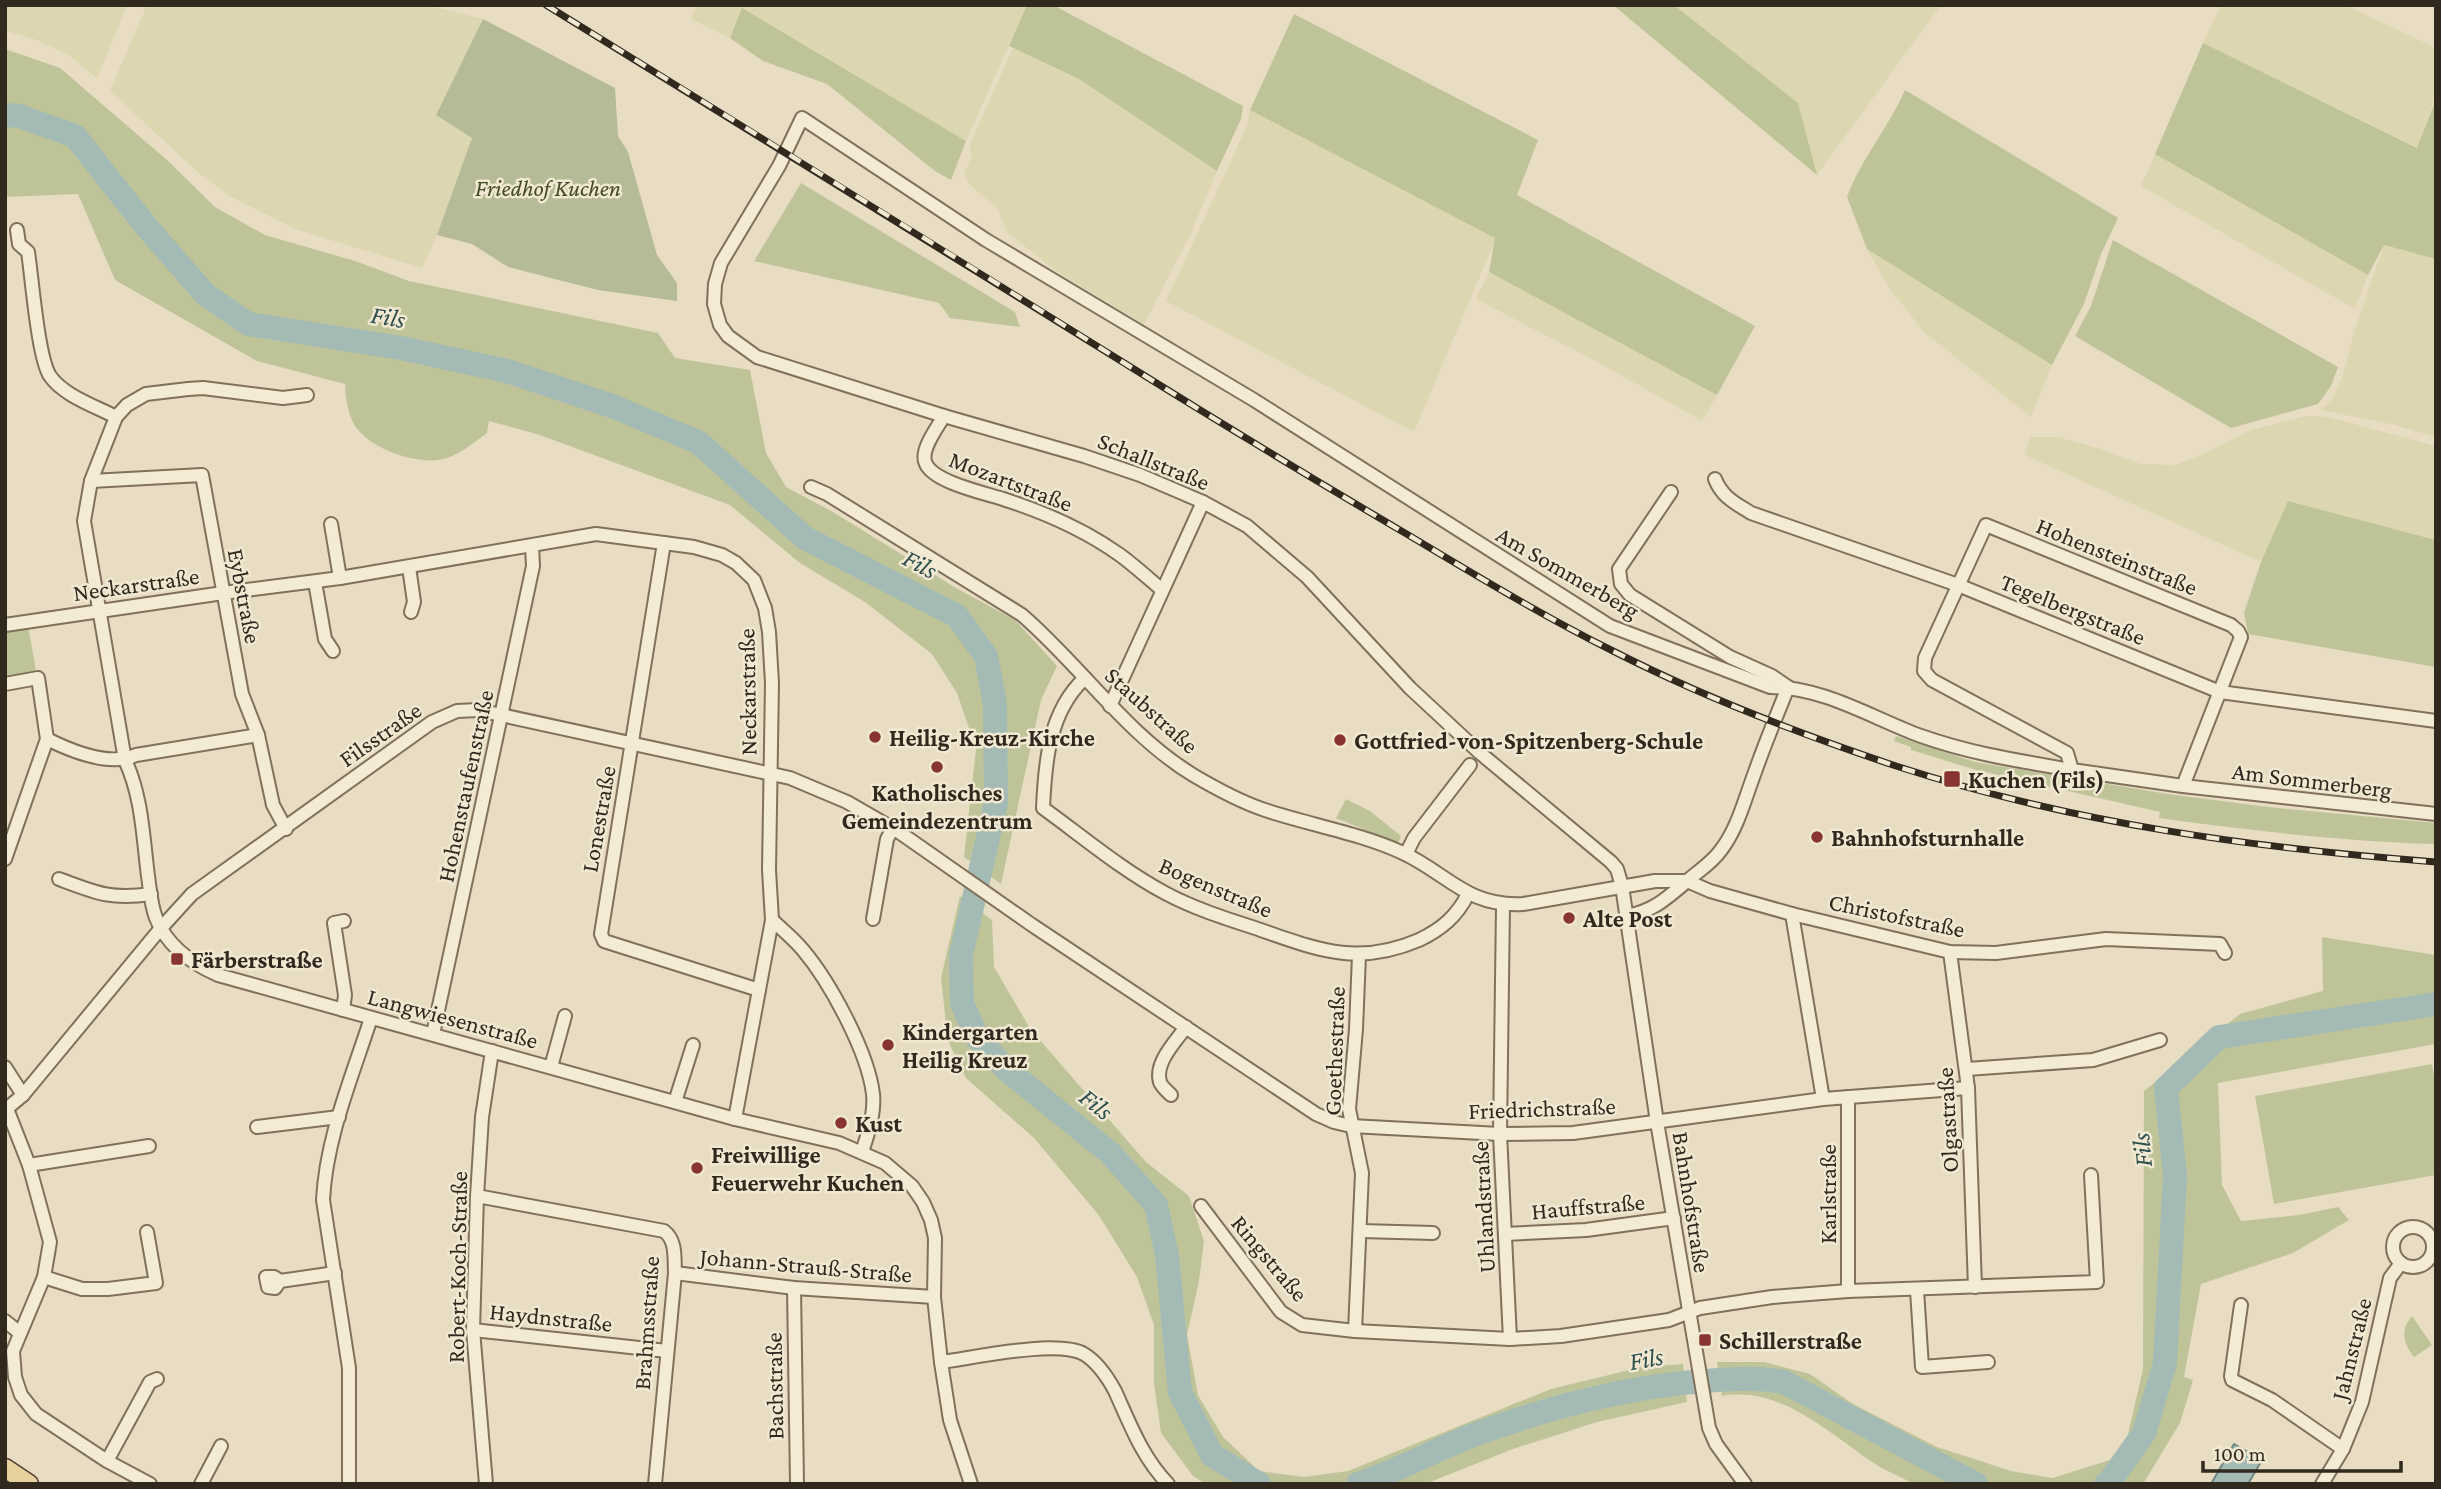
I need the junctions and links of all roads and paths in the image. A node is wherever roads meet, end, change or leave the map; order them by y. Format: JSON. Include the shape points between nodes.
{"nodes":[{"id":1,"x":779,"y":166,"type":"joint"},
{"id":2,"x":17,"y":230,"type":"dead end"},
{"id":3,"x":307,"y":395,"type":"dead end"},
{"id":4,"x":116,"y":416,"type":"junction"},
{"id":5,"x":944,"y":416,"type":"junction"},
{"id":6,"x":1715,"y":479,"type":"dead end"},
{"id":7,"x":91,"y":481,"type":"junction"},
{"id":8,"x":811,"y":487,"type":"dead end"},
{"id":9,"x":1671,"y":492,"type":"dead end"},
{"id":10,"x":1203,"y":502,"type":"junction"},
{"id":11,"x":331,"y":524,"type":"dead end"},
{"id":12,"x":664,"y":543,"type":"junction"},
{"id":13,"x":532,"y":546,"type":"junction"},
{"id":14,"x":409,"y":567,"type":"junction"},
{"id":15,"x":340,"y":579,"type":"junction"},
{"id":16,"x":315,"y":582,"type":"junction"},
{"id":17,"x":1958,"y":585,"type":"junction"},
{"id":18,"x":1162,"y":590,"type":"junction"},
{"id":19,"x":223,"y":593,"type":"junction"},
{"id":20,"x":100,"y":611,"type":"junction"},
{"id":21,"x":411,"y":612,"type":"dead end"},
{"id":22,"x":5,"y":625,"type":"edge"},
{"id":23,"x":2231,"y":625,"type":"joint"},
{"id":24,"x":332,"y":651,"type":"dead end"},
{"id":25,"x":1085,"y":678,"type":"junction"},
{"id":26,"x":5,"y":684,"type":"edge"},
{"id":27,"x":1788,"y":687,"type":"junction"},
{"id":28,"x":2220,"y":692,"type":"junction"},
{"id":29,"x":1110,"y":706,"type":"junction"},
{"id":30,"x":502,"y":715,"type":"junction"},
{"id":31,"x":2436,"y":721,"type":"edge"},
{"id":32,"x":258,"y":734,"type":"junction"},
{"id":33,"x":47,"y":739,"type":"junction"},
{"id":34,"x":633,"y":744,"type":"junction"},
{"id":35,"x":125,"y":760,"type":"junction"},
{"id":36,"x":1470,"y":765,"type":"dead end"},
{"id":37,"x":2072,"y":770,"type":"junction"},
{"id":38,"x":769,"y":774,"type":"junction"},
{"id":39,"x":2183,"y":786,"type":"junction"},
{"id":40,"x":2436,"y":814,"type":"edge"},
{"id":41,"x":893,"y":828,"type":"junction"},
{"id":42,"x":286,"y":829,"type":"junction"},
{"id":43,"x":1406,"y":854,"type":"junction"},
{"id":44,"x":5,"y":859,"type":"edge"},
{"id":45,"x":59,"y":879,"type":"dead end"},
{"id":46,"x":1687,"y":881,"type":"junction"},
{"id":47,"x":1622,"y":887,"type":"junction"},
{"id":48,"x":151,"y":894,"type":"junction"},
{"id":49,"x":1468,"y":894,"type":"junction"},
{"id":50,"x":995,"y":898,"type":"joint"},
{"id":51,"x":1503,"y":905,"type":"junction"},
{"id":52,"x":1791,"y":914,"type":"junction"},
{"id":53,"x":1626,"y":916,"type":"junction"},
{"id":54,"x":873,"y":919,"type":"dead end"},
{"id":55,"x":772,"y":920,"type":"junction"},
{"id":56,"x":344,"y":921,"type":"dead end"},
{"id":57,"x":161,"y":928,"type":"junction"},
{"id":58,"x":1950,"y":952,"type":"junction"},
{"id":59,"x":2225,"y":953,"type":"dead end"},
{"id":60,"x":1359,"y":956,"type":"junction"},
{"id":61,"x":759,"y":990,"type":"junction"},
{"id":62,"x":343,"y":1010,"type":"junction"},
{"id":63,"x":565,"y":1016,"type":"dead end"},
{"id":64,"x":371,"y":1018,"type":"junction"},
{"id":65,"x":1186,"y":1027,"type":"junction"},
{"id":66,"x":433,"y":1034,"type":"junction"},
{"id":67,"x":2160,"y":1040,"type":"dead end"},
{"id":68,"x":693,"y":1045,"type":"dead end"},
{"id":69,"x":492,"y":1051,"type":"junction"},
{"id":70,"x":5,"y":1067,"type":"edge"},
{"id":71,"x":551,"y":1067,"type":"junction"},
{"id":72,"x":1967,"y":1069,"type":"junction"},
{"id":73,"x":1968,"y":1088,"type":"junction"},
{"id":74,"x":23,"y":1095,"type":"junction"},
{"id":75,"x":1171,"y":1095,"type":"dead end"},
{"id":76,"x":1848,"y":1097,"type":"junction"},
{"id":77,"x":1823,"y":1099,"type":"junction"},
{"id":78,"x":675,"y":1102,"type":"junction"},
{"id":79,"x":6,"y":1110,"type":"edge"},
{"id":80,"x":339,"y":1117,"type":"junction"},
{"id":81,"x":735,"y":1119,"type":"junction"},
{"id":82,"x":1657,"y":1122,"type":"junction"},
{"id":83,"x":1351,"y":1126,"type":"junction"},
{"id":84,"x":257,"y":1127,"type":"dead end"},
{"id":85,"x":1500,"y":1134,"type":"junction"},
{"id":86,"x":149,"y":1146,"type":"dead end"},
{"id":87,"x":862,"y":1152,"type":"junction"},
{"id":88,"x":29,"y":1165,"type":"junction"},
{"id":89,"x":2091,"y":1175,"type":"dead end"},
{"id":90,"x":477,"y":1196,"type":"junction"},
{"id":91,"x":1201,"y":1206,"type":"dead end"},
{"id":92,"x":1674,"y":1218,"type":"junction"},
{"id":93,"x":1361,"y":1231,"type":"junction"},
{"id":94,"x":148,"y":1233,"type":"dead end"},
{"id":95,"x":1433,"y":1233,"type":"dead end"},
{"id":96,"x":1505,"y":1234,"type":"junction"},
{"id":97,"x":2401,"y":1263,"type":"dead end"},
{"id":98,"x":335,"y":1273,"type":"junction"},
{"id":99,"x":675,"y":1273,"type":"junction"},
{"id":100,"x":44,"y":1277,"type":"junction"},
{"id":101,"x":280,"y":1282,"type":"dead end"},
{"id":102,"x":1975,"y":1287,"type":"junction"},
{"id":103,"x":794,"y":1288,"type":"junction"},
{"id":104,"x":1917,"y":1290,"type":"junction"},
{"id":105,"x":1848,"y":1291,"type":"junction"},
{"id":106,"x":934,"y":1297,"type":"junction"},
{"id":107,"x":2241,"y":1305,"type":"dead end"},
{"id":108,"x":1689,"y":1312,"type":"junction"},
{"id":109,"x":5,"y":1321,"type":"edge"},
{"id":110,"x":473,"y":1330,"type":"junction"},
{"id":111,"x":1355,"y":1331,"type":"junction"},
{"id":112,"x":20,"y":1333,"type":"junction"},
{"id":113,"x":1510,"y":1339,"type":"junction"},
{"id":114,"x":667,"y":1350,"type":"junction"},
{"id":115,"x":1988,"y":1362,"type":"dead end"},
{"id":116,"x":940,"y":1363,"type":"junction"},
{"id":117,"x":157,"y":1379,"type":"dead end"},
{"id":118,"x":221,"y":1446,"type":"dead end"},
{"id":119,"x":2343,"y":1449,"type":"junction"},
{"id":120,"x":107,"y":1461,"type":"junction"},
{"id":121,"x":5,"y":1468,"type":"edge"},
{"id":122,"x":29,"y":1484,"type":"edge"},
{"id":123,"x":150,"y":1484,"type":"edge"},
{"id":124,"x":201,"y":1484,"type":"edge"},
{"id":125,"x":349,"y":1484,"type":"edge"},
{"id":126,"x":486,"y":1484,"type":"edge"},
{"id":127,"x":654,"y":1484,"type":"edge"},
{"id":128,"x":797,"y":1484,"type":"edge"},
{"id":129,"x":971,"y":1484,"type":"edge"},
{"id":130,"x":1168,"y":1484,"type":"edge"},
{"id":131,"x":1745,"y":1484,"type":"edge"},
{"id":132,"x":2322,"y":1484,"type":"edge"}],
"edges":[{"from":1,"to":5,"type":"street","name":"Schallstraße","via":[[721,263],[713,304],[720,326],[757,357]]},
{"from":1,"to":27,"type":"street","name":"Am Sommerberg","via":[[802,118],[986,240],[1254,400],[1610,626],[1770,687]]},
{"from":2,"to":4,"type":"street","via":[[19,244],[28,252],[49,375],[68,392]]},
{"from":3,"to":4,"type":"street","via":[[283,398],[188,389],[146,394]]},
{"from":4,"to":7,"type":"street"},
{"from":5,"to":10,"type":"street","name":"Schallstraße","via":[[1084,456]]},
{"from":5,"to":18,"type":"street","name":"Mozartstraße","via":[[924,454],[930,472],[1038,510],[1086,534]]},
{"from":6,"to":17,"type":"street","name":"Tegelbergstraße","via":[[1728,500],[1751,513]]},
{"from":7,"to":19,"type":"street","name":"Eybstraße","via":[[202,475]]},
{"from":7,"to":20,"type":"street","via":[[84,522]]},
{"from":8,"to":25,"type":"street","name":"Staubstraße","via":[[1022,615]]},
{"from":9,"to":27,"type":"street","name":"Am Sommerberg","via":[[1619,569],[1621,584],[1630,595],[1730,657]]},
{"from":10,"to":18,"type":"street"},
{"from":10,"to":47,"type":"street","name":"Schallstraße","via":[[1247,526],[1307,577],[1410,688],[1611,862]]},
{"from":11,"to":15,"type":"street"},
{"from":12,"to":13,"type":"street","name":"Neckarstraße","via":[[596,534]]},
{"from":12,"to":34,"type":"street","name":"Lonestraße"},
{"from":12,"to":38,"type":"street","name":"Neckarstraße","via":[[722,555],[754,580],[769,632]]},
{"from":13,"to":14,"type":"street","name":"Neckarstraße"},
{"from":13,"to":30,"type":"street","name":"Hohenstaufenstraße","via":[[533,566]]},
{"from":14,"to":15,"type":"street","name":"Neckarstraße"},
{"from":14,"to":21,"type":"street"},
{"from":15,"to":16,"type":"street","name":"Neckarstraße"},
{"from":16,"to":19,"type":"street","name":"Neckarstraße"},
{"from":16,"to":24,"type":"street","via":[[325,639]]},
{"from":17,"to":23,"type":"street","name":"Hohensteinstraße","via":[[1986,525]]},
{"from":17,"to":28,"type":"street","name":"Tegelbergstraße"},
{"from":17,"to":37,"type":"street","via":[[1925,658],[1924,671],[1932,680],[2067,753]]},
{"from":18,"to":29,"type":"street"},
{"from":19,"to":20,"type":"street","name":"Neckarstraße"},
{"from":19,"to":32,"type":"street","name":"Eybstraße","via":[[242,694]]},
{"from":20,"to":22,"type":"street","name":"Neckarstraße"},
{"from":20,"to":35,"type":"street"},
{"from":23,"to":28,"type":"street","name":"Am Sommerberg","via":[[2241,637]]},
{"from":25,"to":29,"type":"street","name":"Staubstraße"},
{"from":25,"to":60,"type":"street","name":"Bogenstraße","via":[[1073,689],[1054,727],[1043,808],[1165,893],[1319,950]]},
{"from":26,"to":33,"type":"street","via":[[38,678]]},
{"from":27,"to":37,"type":"street","name":"Am Sommerberg","via":[[1978,754]]},
{"from":27,"to":46,"type":"street","via":[[1735,827],[1722,850]]},
{"from":28,"to":31,"type":"street","name":"Tegelbergstraße"},
{"from":28,"to":39,"type":"street","name":"Am Sommerberg"},
{"from":29,"to":43,"type":"street","name":"Staubstraße","via":[[1163,754],[1230,794],[1262,809]]},
{"from":30,"to":34,"type":"street","name":"Filsstraße"},
{"from":30,"to":42,"type":"street","name":"Filsstraße","via":[[478,710],[444,716]]},
{"from":30,"to":66,"type":"street","name":"Hohenstaufenstraße"},
{"from":32,"to":35,"type":"street"},
{"from":32,"to":42,"type":"street","name":"Eybstraße","via":[[273,806]]},
{"from":33,"to":35,"type":"street","via":[[67,749]]},
{"from":33,"to":44,"type":"street"},
{"from":34,"to":38,"type":"street","name":"Filsstraße"},
{"from":34,"to":61,"type":"street","name":"Lonestraße","via":[[600,926],[604,940]]},
{"from":35,"to":48,"type":"street","via":[[137,792]]},
{"from":36,"to":43,"type":"street"},
{"from":37,"to":39,"type":"street","name":"Am Sommerberg"},
{"from":38,"to":41,"type":"street","name":"Filsstraße","via":[[828,793]]},
{"from":38,"to":55,"type":"street","name":"Neckarstraße"},
{"from":39,"to":40,"type":"street","name":"Am Sommerberg"},
{"from":41,"to":50,"type":"street","name":"Filsstraße"},
{"from":41,"to":54,"type":"street"},
{"from":42,"to":57,"type":"street","name":"Filsstraße","via":[[192,894]]},
{"from":43,"to":49,"type":"street","name":"Staubstraße"},
{"from":45,"to":48,"type":"street","via":[[107,896]]},
{"from":46,"to":47,"type":"street"},
{"from":46,"to":52,"type":"street","name":"Christofstraße"},
{"from":46,"to":53,"type":"street","via":[[1662,902]]},
{"from":47,"to":51,"type":"street","name":"Staubstraße"},
{"from":47,"to":53,"type":"street","name":"Bahnhofstraße"},
{"from":48,"to":57,"type":"street"},
{"from":49,"to":51,"type":"street","name":"Staubstraße"},
{"from":49,"to":60,"type":"street","name":"Bogenstraße","via":[[1455,916],[1433,933],[1402,947]]},
{"from":50,"to":65,"type":"street","name":"Friedrichstraße"},
{"from":51,"to":85,"type":"street","name":"Uhlandstraße"},
{"from":52,"to":58,"type":"street","name":"Christofstraße"},
{"from":52,"to":77,"type":"street"},
{"from":53,"to":82,"type":"street","name":"Bahnhofstraße"},
{"from":55,"to":61,"type":"street","name":"Neckarstraße"},
{"from":55,"to":87,"type":"street","via":[[802,948],[827,981],[860,1048],[873,1095]]},
{"from":56,"to":62,"type":"street","name":"Langwiesenstraße","via":[[334,923],[345,995]]},
{"from":57,"to":62,"type":"street","name":"Langwiesenstraße","via":[[183,955],[199,966]]},
{"from":57,"to":74,"type":"street","name":"Filsstraße"},
{"from":58,"to":59,"type":"street","name":"Christofstraße","via":[[1996,953],[2106,939],[2220,944]]},
{"from":58,"to":72,"type":"street","name":"Olgastraße"},
{"from":60,"to":83,"type":"street","name":"Goethestraße"},
{"from":61,"to":81,"type":"street","name":"Neckarstraße"},
{"from":62,"to":64,"type":"street","name":"Langwiesenstraße"},
{"from":63,"to":71,"type":"street","name":"Langwiesenstraße"},
{"from":64,"to":66,"type":"street","name":"Langwiesenstraße"},
{"from":64,"to":80,"type":"street"},
{"from":65,"to":75,"type":"street","via":[[1162,1061],[1160,1083]]},
{"from":65,"to":83,"type":"street","name":"Friedrichstraße","via":[[1316,1114]]},
{"from":66,"to":69,"type":"street","name":"Langwiesenstraße"},
{"from":67,"to":72,"type":"street","via":[[2093,1060]]},
{"from":68,"to":78,"type":"street"},
{"from":69,"to":71,"type":"street","name":"Langwiesenstraße"},
{"from":69,"to":90,"type":"street","name":"Robert-Koch-Straße"},
{"from":70,"to":74,"type":"street"},
{"from":71,"to":78,"type":"street","name":"Langwiesenstraße"},
{"from":72,"to":73,"type":"street","name":"Olgastraße"},
{"from":73,"to":76,"type":"street","name":"Friedrichstraße"},
{"from":73,"to":102,"type":"street","name":"Olgastraße"},
{"from":74,"to":79,"type":"street","name":"Filsstraße"},
{"from":76,"to":77,"type":"street","name":"Friedrichstraße"},
{"from":76,"to":105,"type":"street","name":"Karlstraße"},
{"from":77,"to":82,"type":"street","name":"Friedrichstraße"},
{"from":78,"to":81,"type":"street","name":"Langwiesenstraße"},
{"from":79,"to":88,"type":"street"},
{"from":80,"to":84,"type":"street"},
{"from":80,"to":98,"type":"street","via":[[323,1200]]},
{"from":81,"to":87,"type":"street","name":"Langwiesenstraße"},
{"from":82,"to":85,"type":"street","name":"Friedrichstraße","via":[[1573,1133]]},
{"from":82,"to":92,"type":"street","name":"Bahnhofstraße"},
{"from":83,"to":85,"type":"street","name":"Friedrichstraße"},
{"from":83,"to":93,"type":"street","name":"Goethestraße","via":[[1362,1173]]},
{"from":85,"to":96,"type":"street","name":"Uhlandstraße"},
{"from":86,"to":88,"type":"street"},
{"from":87,"to":106,"type":"street","name":"Langwiesenstraße","via":[[886,1163],[923,1202],[935,1238]]},
{"from":88,"to":100,"type":"street","via":[[50,1242]]},
{"from":89,"to":102,"type":"street","via":[[2097,1282]]},
{"from":90,"to":99,"type":"street","name":"Brahmsstraße","via":[[664,1231],[674,1248]]},
{"from":90,"to":110,"type":"street","name":"Robert-Koch-Straße"},
{"from":91,"to":111,"type":"street","name":"Ringstraße","via":[[1281,1312],[1301,1325]]},
{"from":92,"to":96,"type":"street","name":"Hauffstraße","via":[[1586,1230]]},
{"from":92,"to":108,"type":"street","name":"Bahnhofstraße"},
{"from":93,"to":95,"type":"street"},
{"from":93,"to":111,"type":"street","name":"Goethestraße"},
{"from":94,"to":100,"type":"street","via":[[156,1283],[82,1289]]},
{"from":96,"to":113,"type":"street","name":"Uhlandstraße"},
{"from":97,"to":119,"type":"street","name":"Jahnstraße","via":[[2390,1278],[2362,1402]]},
{"from":98,"to":101,"type":"street"},
{"from":98,"to":125,"type":"street","via":[[349,1368]]},
{"from":99,"to":103,"type":"street","name":"Johann-Strauß-Straße"},
{"from":99,"to":114,"type":"street","name":"Brahmsstraße"},
{"from":100,"to":112,"type":"street"},
{"from":102,"to":104,"type":"street"},
{"from":103,"to":106,"type":"street","name":"Johann-Strauß-Straße"},
{"from":103,"to":128,"type":"street","name":"Bachstraße"},
{"from":104,"to":105,"type":"street"},
{"from":104,"to":115,"type":"street","via":[[1922,1367]]},
{"from":105,"to":108,"type":"street","via":[[1772,1297]]},
{"from":106,"to":116,"type":"street","name":"Langwiesenstraße"},
{"from":107,"to":119,"type":"street","via":[[2232,1380],[2272,1400]]},
{"from":108,"to":113,"type":"street","via":[[1669,1320]]},
{"from":108,"to":131,"type":"street","name":"Bahnhofstraße","via":[[1709,1428]]},
{"from":109,"to":112,"type":"street"},
{"from":110,"to":114,"type":"street","name":"Haydnstraße"},
{"from":110,"to":126,"type":"street","name":"Robert-Koch-Straße"},
{"from":111,"to":113,"type":"street"},
{"from":112,"to":120,"type":"street","via":[[13,1350],[21,1395],[36,1414]]},
{"from":114,"to":127,"type":"street","name":"Brahmsstraße"},
{"from":116,"to":129,"type":"street","name":"Langwiesenstraße","via":[[950,1420]]},
{"from":116,"to":130,"type":"street","via":[[1053,1348],[1083,1354],[1101,1368],[1149,1460]]},
{"from":117,"to":120,"type":"street","via":[[150,1382]]},
{"from":118,"to":124,"type":"street"},
{"from":119,"to":132,"type":"street","name":"Jahnstraße"},
{"from":120,"to":123,"type":"street"},
{"from":121,"to":122,"type":"main road"}]}
